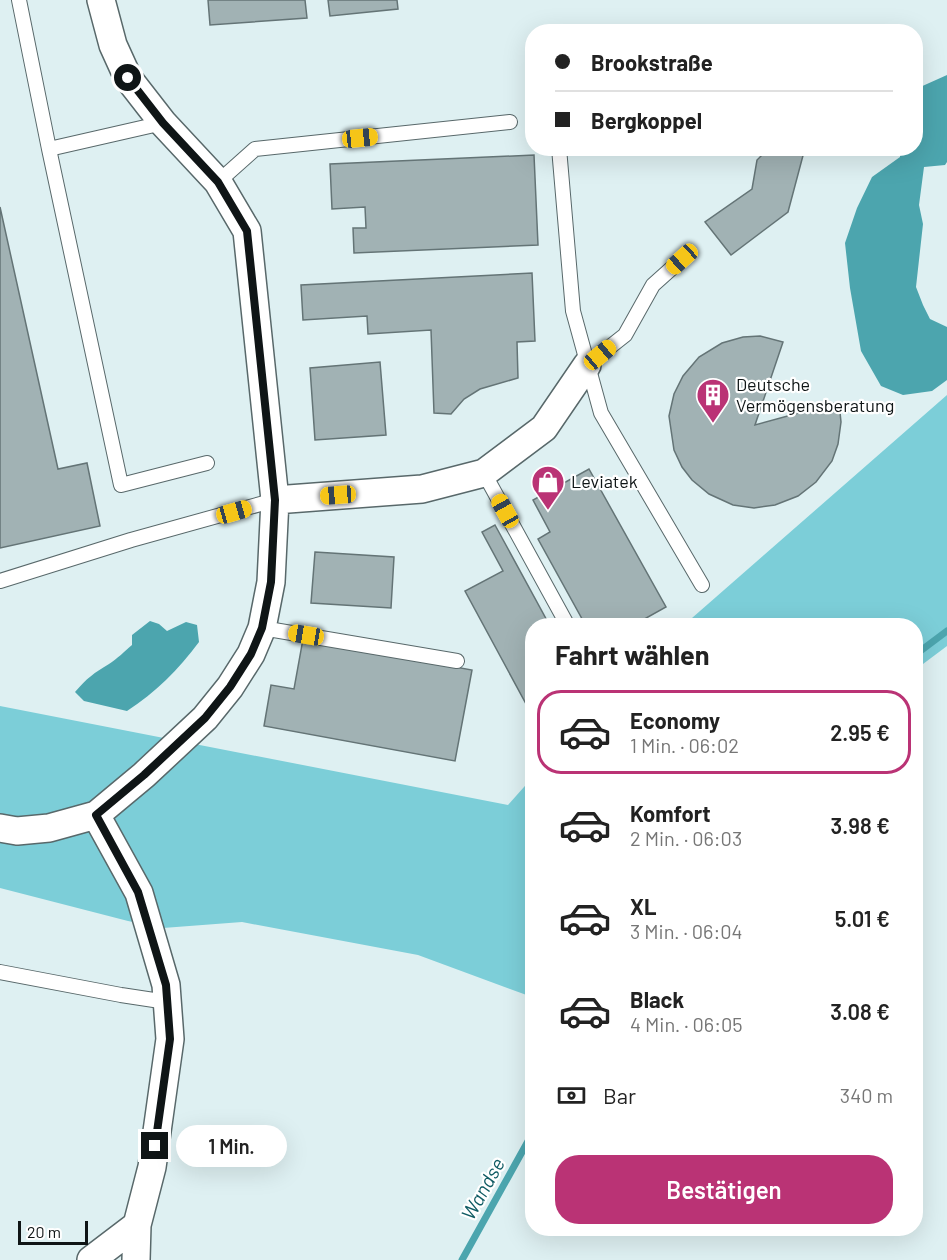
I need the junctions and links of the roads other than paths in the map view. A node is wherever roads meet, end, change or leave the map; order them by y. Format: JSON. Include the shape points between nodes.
{"nodes":[{"id":1,"x":18,"y":0,"type":"edge"},
{"id":2,"x":102,"y":0,"type":"edge"},
{"id":3,"x":510,"y":122,"type":"dead end"},
{"id":4,"x":163,"y":123,"type":"junction"},
{"id":5,"x":50,"y":149,"type":"junction"},
{"id":6,"x":560,"y":156,"type":"edge"},
{"id":7,"x":218,"y":182,"type":"junction"},
{"id":8,"x":682,"y":259,"type":"dead end"},
{"id":9,"x":587,"y":365,"type":"junction"},
{"id":10,"x":207,"y":463,"type":"dead end"},
{"id":11,"x":484,"y":473,"type":"junction"},
{"id":12,"x":275,"y":500,"type":"junction"},
{"id":13,"x":0,"y":581,"type":"edge"},
{"id":14,"x":702,"y":585,"type":"dead end"},
{"id":15,"x":564,"y":618,"type":"edge"},
{"id":16,"x":262,"y":628,"type":"junction"},
{"id":17,"x":457,"y":661,"type":"dead end"},
{"id":18,"x":96,"y":815,"type":"junction"},
{"id":19,"x":0,"y":828,"type":"edge"},
{"id":20,"x":0,"y":972,"type":"edge"},
{"id":21,"x":167,"y":1002,"type":"junction"},
{"id":22,"x":137,"y":1225,"type":"junction"},
{"id":23,"x":91,"y":1260,"type":"edge"},
{"id":24,"x":136,"y":1260,"type":"edge"}],
"edges":[{"from":1,"to":5,"type":"lane"},
{"from":2,"to":4,"type":"street","via":[[105,21],[128,78]]},
{"from":3,"to":7,"type":"lane","via":[[255,149]]},
{"from":4,"to":5,"type":"lane"},
{"from":4,"to":7,"type":"street"},
{"from":5,"to":10,"type":"lane","via":[[121,485]]},
{"from":6,"to":9,"type":"lane","via":[[573,311]]},
{"from":7,"to":12,"type":"street","via":[[247,231]]},
{"from":8,"to":9,"type":"lane","via":[[653,285],[625,334]]},
{"from":9,"to":11,"type":"street","via":[[544,428]]},
{"from":9,"to":14,"type":"lane","via":[[601,413]]},
{"from":11,"to":12,"type":"street","via":[[422,489]]},
{"from":11,"to":15,"type":"lane"},
{"from":12,"to":13,"type":"lane"},
{"from":12,"to":16,"type":"street","via":[[271,582]]},
{"from":16,"to":17,"type":"lane"},
{"from":16,"to":18,"type":"street","via":[[251,654],[205,718]]},
{"from":18,"to":19,"type":"street","via":[[49,828]]},
{"from":18,"to":21,"type":"street","via":[[138,892],[166,985]]},
{"from":20,"to":21,"type":"lane"},
{"from":21,"to":22,"type":"street","via":[[170,1039],[152,1167]]},
{"from":22,"to":23,"type":"street"},
{"from":22,"to":24,"type":"street"}]}
